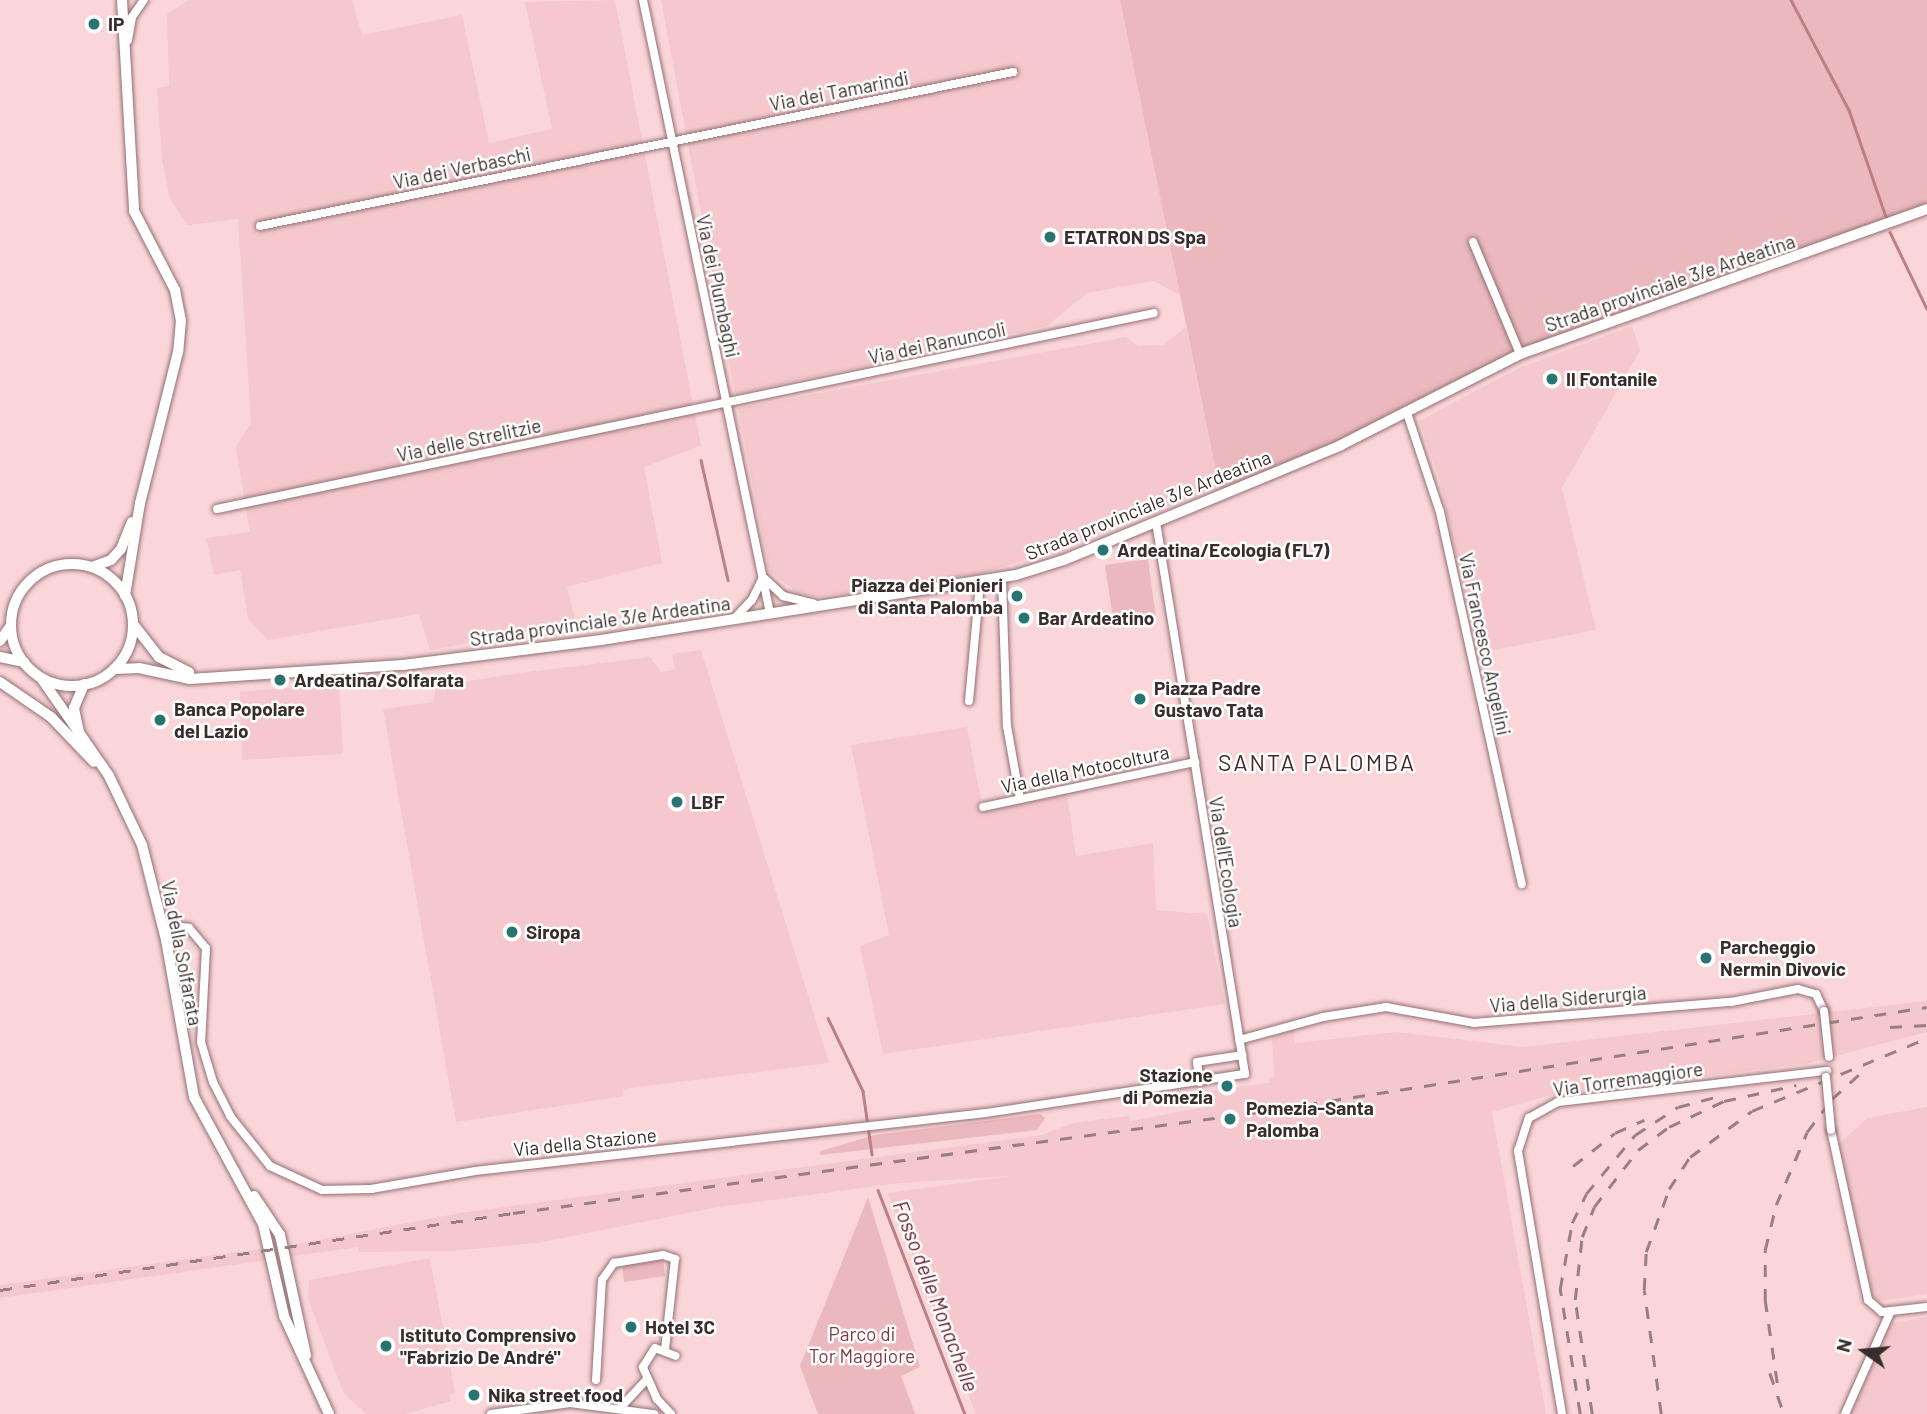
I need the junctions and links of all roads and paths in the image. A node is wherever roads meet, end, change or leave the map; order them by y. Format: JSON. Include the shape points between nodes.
{"nodes":[{"id":1,"x":122,"y":0,"type":"edge"},
{"id":2,"x":144,"y":0,"type":"edge"},
{"id":3,"x":643,"y":0,"type":"edge"},
{"id":4,"x":1013,"y":72,"type":"dead end"},
{"id":5,"x":125,"y":91,"type":"junction"},
{"id":6,"x":671,"y":140,"type":"junction"},
{"id":7,"x":1927,"y":209,"type":"edge"},
{"id":8,"x":260,"y":226,"type":"dead end"},
{"id":9,"x":1473,"y":242,"type":"dead end"},
{"id":10,"x":1154,"y":313,"type":"dead end"},
{"id":11,"x":1520,"y":354,"type":"junction"},
{"id":12,"x":726,"y":403,"type":"junction"},
{"id":13,"x":1407,"y":413,"type":"junction"},
{"id":14,"x":140,"y":503,"type":"junction"},
{"id":15,"x":217,"y":509,"type":"dead end"},
{"id":16,"x":1156,"y":522,"type":"junction"},
{"id":17,"x":92,"y":567,"type":"junction"},
{"id":18,"x":763,"y":577,"type":"junction"},
{"id":19,"x":1002,"y":579,"type":"junction"},
{"id":20,"x":980,"y":582,"type":"junction"},
{"id":21,"x":125,"y":596,"type":"junction"},
{"id":22,"x":824,"y":606,"type":"junction"},
{"id":23,"x":770,"y":613,"type":"junction"},
{"id":24,"x":734,"y":619,"type":"junction"},
{"id":25,"x":133,"y":624,"type":"junction"},
{"id":26,"x":11,"y":625,"type":"junction"},
{"id":27,"x":0,"y":641,"type":"edge"},
{"id":28,"x":0,"y":657,"type":"edge"},
{"id":29,"x":24,"y":662,"type":"junction"},
{"id":30,"x":114,"y":669,"type":"junction"},
{"id":31,"x":41,"y":678,"type":"junction"},
{"id":32,"x":212,"y":678,"type":"junction"},
{"id":33,"x":0,"y":682,"type":"edge"},
{"id":34,"x":84,"y":684,"type":"junction"},
{"id":35,"x":969,"y":701,"type":"dead end"},
{"id":36,"x":80,"y":735,"type":"junction"},
{"id":37,"x":1195,"y":762,"type":"junction"},
{"id":38,"x":109,"y":775,"type":"junction"},
{"id":39,"x":1020,"y":799,"type":"junction"},
{"id":40,"x":983,"y":807,"type":"dead end"},
{"id":41,"x":1521,"y":884,"type":"dead end"},
{"id":42,"x":162,"y":925,"type":"junction"},
{"id":43,"x":1239,"y":1040,"type":"junction"},
{"id":44,"x":1242,"y":1055,"type":"junction"},
{"id":45,"x":1826,"y":1074,"type":"junction"},
{"id":46,"x":1200,"y":1082,"type":"junction"},
{"id":47,"x":1927,"y":1307,"type":"edge"},
{"id":48,"x":1890,"y":1313,"type":"junction"},
{"id":49,"x":665,"y":1350,"type":"junction"},
{"id":50,"x":676,"y":1356,"type":"dead end"},
{"id":51,"x":647,"y":1379,"type":"junction"},
{"id":52,"x":596,"y":1380,"type":"dead end"},
{"id":53,"x":546,"y":1404,"type":"junction"},
{"id":54,"x":619,"y":1408,"type":"junction"},
{"id":55,"x":329,"y":1411,"type":"edge"},
{"id":56,"x":491,"y":1414,"type":"edge"},
{"id":57,"x":547,"y":1414,"type":"edge"},
{"id":58,"x":654,"y":1414,"type":"edge"},
{"id":59,"x":670,"y":1414,"type":"edge"},
{"id":60,"x":1562,"y":1414,"type":"edge"},
{"id":61,"x":1845,"y":1414,"type":"edge"}],
"edges":[{"from":1,"to":5,"type":"main road"},
{"from":2,"to":5,"type":"street","via":[[129,27]]},
{"from":3,"to":6,"type":"street","name":"Via dei Plumbaghi"},
{"from":4,"to":6,"type":"street","name":"Via dei Tamarindi"},
{"from":5,"to":14,"type":"main road","via":[[134,211],[175,290],[181,320],[178,352]]},
{"from":6,"to":8,"type":"street","name":"Via dei Verbaschi"},
{"from":6,"to":12,"type":"street","name":"Via dei Plumbaghi"},
{"from":7,"to":11,"type":"main road","name":"Strada provinciale 3/e Ardeatina"},
{"from":9,"to":11,"type":"street"},
{"from":10,"to":12,"type":"street","name":"Via dei Ranuncoli"},
{"from":11,"to":13,"type":"main road","name":"Strada provinciale 3/e Ardeatina"},
{"from":12,"to":15,"type":"street","name":"Via delle Strelitzie"},
{"from":12,"to":18,"type":"street","name":"Via dei Plumbaghi"},
{"from":13,"to":16,"type":"main road","name":"Strada provinciale 3/e Ardeatina"},
{"from":13,"to":41,"type":"street","name":"Via Francesco Angelini","via":[[1440,512]]},
{"from":14,"to":17,"type":"main road","via":[[121,549],[111,560]]},
{"from":14,"to":21,"type":"main road"},
{"from":16,"to":19,"type":"main road","name":"Strada provinciale 3/e Ardeatina","via":[[1064,560]]},
{"from":16,"to":37,"type":"street","name":"Via dell'Ecologia"},
{"from":17,"to":21,"type":"main road","via":[[117,583]]},
{"from":17,"to":26,"type":"main road","via":[[59,565],[30,580],[17,601]]},
{"from":18,"to":22,"type":"street","via":[[783,596]]},
{"from":18,"to":23,"type":"street","name":"Via dei Plumbaghi"},
{"from":18,"to":24,"type":"street","via":[[752,600]]},
{"from":19,"to":20,"type":"main road","name":"Strada provinciale 3/e Ardeatina"},
{"from":19,"to":39,"type":"street","via":[[1007,726]]},
{"from":20,"to":22,"type":"main road","name":"Strada provinciale 3/e Ardeatina"},
{"from":20,"to":35,"type":"street"},
{"from":21,"to":25,"type":"main road"},
{"from":22,"to":23,"type":"main road","name":"Strada provinciale 3/e Ardeatina"},
{"from":23,"to":24,"type":"main road","name":"Strada provinciale 3/e Ardeatina"},
{"from":24,"to":32,"type":"main road","name":"Strada provinciale 3/e Ardeatina","via":[[458,659]]},
{"from":25,"to":30,"type":"main road","via":[[128,648]]},
{"from":25,"to":32,"type":"main road","via":[[159,657]]},
{"from":26,"to":27,"type":"main road"},
{"from":26,"to":29,"type":"main road"},
{"from":28,"to":29,"type":"main road"},
{"from":29,"to":31,"type":"main road"},
{"from":30,"to":32,"type":"main road","name":"Strada provinciale 3/e Ardeatina"},
{"from":30,"to":34,"type":"main road"},
{"from":31,"to":34,"type":"main road","via":[[54,684]]},
{"from":31,"to":36,"type":"main road","name":"Via della Solfarata"},
{"from":33,"to":38,"type":"main road","via":[[51,717]]},
{"from":34,"to":36,"type":"main road","via":[[74,708]]},
{"from":36,"to":38,"type":"main road","name":"Via della Solfarata"},
{"from":37,"to":39,"type":"street","name":"Via della Motocoltura"},
{"from":37,"to":43,"type":"street","name":"Via dell'Ecologia"},
{"from":38,"to":42,"type":"main road","name":"Via della Solfarata","via":[[142,845]]},
{"from":39,"to":40,"type":"street","name":"Via della Motocoltura"},
{"from":42,"to":46,"type":"street","name":"Via della Stazione","via":[[189,928],[206,948],[201,1042],[230,1116],[268,1164],[313,1188],[372,1189],[475,1171],[868,1127]]},
{"from":42,"to":55,"type":"main road","name":"Via della Solfarata","via":[[193,1093],[240,1181],[279,1232],[309,1368]]},
{"from":43,"to":44,"type":"street"},
{"from":43,"to":45,"type":"street","name":"Via della Siderurgia","bridge":true,"via":[[1323,1017],[1386,1007],[1474,1023],[1731,1002],[1802,989],[1816,994],[1824,1011],[1829,1057]]},
{"from":44,"to":46,"type":"street","via":[[1198,1062]]},
{"from":44,"to":46,"type":"street","name":"Via della Stazione","via":[[1245,1074]]},
{"from":45,"to":48,"type":"street","name":"Via della Siderurgia","bridge":true,"via":[[1831,1129],[1867,1300],[1875,1310]]},
{"from":45,"to":60,"type":"street","name":"Via Torremaggiore","via":[[1558,1102],[1529,1118],[1518,1151]]},
{"from":47,"to":48,"type":"street"},
{"from":48,"to":61,"type":"street"},
{"from":49,"to":50,"type":"street"},
{"from":49,"to":51,"type":"street","via":[[655,1348],[646,1356]]},
{"from":49,"to":52,"type":"street","via":[[675,1259],[665,1255],[614,1263],[602,1280]]},
{"from":51,"to":54,"type":"street"},
{"from":51,"to":59,"type":"street"},
{"from":53,"to":54,"type":"street"},
{"from":53,"to":56,"type":"street"},
{"from":53,"to":57,"type":"street"},
{"from":54,"to":58,"type":"street"}]}
